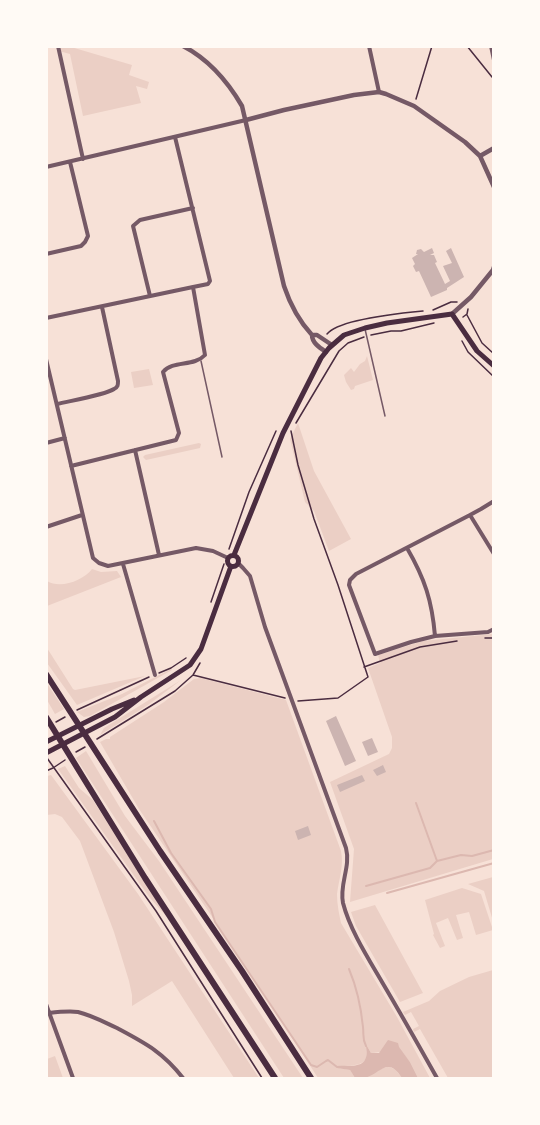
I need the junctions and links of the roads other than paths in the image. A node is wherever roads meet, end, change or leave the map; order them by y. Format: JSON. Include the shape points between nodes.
{"nodes":[{"id":1,"x":58,"y":46,"type":"edge"},
{"id":2,"x":369,"y":46,"type":"edge"},
{"id":3,"x":491,"y":46,"type":"edge"},
{"id":4,"x":187,"y":47,"type":"edge"},
{"id":5,"x":494,"y":60,"type":"edge"},
{"id":6,"x":379,"y":92,"type":"junction"},
{"id":7,"x":246,"y":120,"type":"junction"},
{"id":8,"x":175,"y":137,"type":"junction"},
{"id":9,"x":494,"y":148,"type":"edge"},
{"id":10,"x":480,"y":156,"type":"junction"},
{"id":11,"x":83,"y":159,"type":"junction"},
{"id":12,"x":70,"y":162,"type":"junction"},
{"id":13,"x":46,"y":168,"type":"edge"},
{"id":14,"x":494,"y":187,"type":"edge"},
{"id":15,"x":193,"y":208,"type":"junction"},
{"id":16,"x":46,"y":254,"type":"edge"},
{"id":17,"x":494,"y":267,"type":"edge"},
{"id":18,"x":193,"y":287,"type":"junction"},
{"id":19,"x":150,"y":297,"type":"junction"},
{"id":20,"x":102,"y":307,"type":"junction"},
{"id":21,"x":452,"y":314,"type":"junction"},
{"id":22,"x":46,"y":318,"type":"edge"},
{"id":23,"x":365,"y":328,"type":"junction"},
{"id":24,"x":312,"y":335,"type":"junction"},
{"id":25,"x":332,"y":345,"type":"junction"},
{"id":26,"x":326,"y":352,"type":"junction"},
{"id":27,"x":46,"y":359,"type":"edge"},
{"id":28,"x":201,"y":360,"type":"junction"},
{"id":29,"x":494,"y":366,"type":"edge"},
{"id":30,"x":57,"y":404,"type":"junction"},
{"id":31,"x":385,"y":416,"type":"dead end"},
{"id":32,"x":65,"y":438,"type":"junction"},
{"id":33,"x":46,"y":443,"type":"edge"},
{"id":34,"x":135,"y":450,"type":"junction"},
{"id":35,"x":222,"y":457,"type":"dead end"},
{"id":36,"x":71,"y":466,"type":"junction"},
{"id":37,"x":494,"y":501,"type":"edge"},
{"id":38,"x":82,"y":515,"type":"junction"},
{"id":39,"x":470,"y":515,"type":"junction"},
{"id":40,"x":46,"y":527,"type":"edge"},
{"id":41,"x":407,"y":548,"type":"junction"},
{"id":42,"x":493,"y":551,"type":"edge"},
{"id":43,"x":159,"y":555,"type":"junction"},
{"id":44,"x":230,"y":560,"type":"junction"},
{"id":45,"x":238,"y":563,"type":"joint"},
{"id":46,"x":123,"y":564,"type":"junction"},
{"id":47,"x":494,"y":629,"type":"edge"},
{"id":48,"x":435,"y":636,"type":"junction"},
{"id":49,"x":46,"y":674,"type":"edge"},
{"id":50,"x":155,"y":675,"type":"road end"},
{"id":51,"x":141,"y":697,"type":"junction"},
{"id":52,"x":46,"y":717,"type":"edge"},
{"id":53,"x":80,"y":725,"type":"junction"},
{"id":54,"x":85,"y":734,"type":"junction"},
{"id":55,"x":58,"y":736,"type":"junction"},
{"id":56,"x":46,"y":742,"type":"edge"},
{"id":57,"x":64,"y":744,"type":"junction"},
{"id":58,"x":46,"y":753,"type":"edge"},
{"id":59,"x":46,"y":1004,"type":"edge"},
{"id":60,"x":50,"y":1013,"type":"junction"},
{"id":61,"x":72,"y":1078,"type":"edge"},
{"id":62,"x":183,"y":1078,"type":"edge"},
{"id":63,"x":275,"y":1078,"type":"edge"},
{"id":64,"x":311,"y":1078,"type":"edge"},
{"id":65,"x":437,"y":1078,"type":"edge"}],
"edges":[{"from":1,"to":11,"type":"street"},
{"from":2,"to":6,"type":"street"},
{"from":3,"to":5,"type":"street"},
{"from":4,"to":7,"type":"street","via":[[227,84]]},
{"from":6,"to":7,"type":"street"},
{"from":6,"to":10,"type":"street","via":[[414,106]]},
{"from":7,"to":8,"type":"street"},
{"from":7,"to":24,"type":"street","via":[[285,286],[295,311]]},
{"from":8,"to":11,"type":"street"},
{"from":8,"to":15,"type":"street"},
{"from":9,"to":10,"type":"street"},
{"from":10,"to":14,"type":"street"},
{"from":11,"to":12,"type":"street"},
{"from":12,"to":13,"type":"street"},
{"from":12,"to":16,"type":"street","via":[[87,236],[81,246]]},
{"from":15,"to":18,"type":"street","via":[[210,281]]},
{"from":15,"to":19,"type":"street","via":[[140,220],[133,226]]},
{"from":17,"to":21,"type":"street"},
{"from":18,"to":19,"type":"street"},
{"from":18,"to":28,"type":"street","via":[[205,356]]},
{"from":19,"to":20,"type":"street"},
{"from":20,"to":22,"type":"street"},
{"from":20,"to":30,"type":"street","via":[[117,386],[106,393]]},
{"from":21,"to":23,"type":"main road"},
{"from":21,"to":29,"type":"main road","via":[[477,351]]},
{"from":23,"to":25,"type":"main road","via":[[344,335]]},
{"from":23,"to":31,"type":"lane"},
{"from":24,"to":25,"type":"street"},
{"from":24,"to":26,"type":"street"},
{"from":25,"to":26,"type":"main road"},
{"from":26,"to":44,"type":"main road","via":[[283,433]]},
{"from":27,"to":30,"type":"street"},
{"from":28,"to":34,"type":"street","via":[[168,367],[163,372],[179,433],[176,440]]},
{"from":28,"to":35,"type":"lane"},
{"from":30,"to":32,"type":"street"},
{"from":32,"to":33,"type":"street"},
{"from":32,"to":36,"type":"street"},
{"from":34,"to":36,"type":"street"},
{"from":34,"to":43,"type":"street"},
{"from":36,"to":38,"type":"street"},
{"from":37,"to":39,"type":"street"},
{"from":38,"to":40,"type":"street"},
{"from":38,"to":46,"type":"street","via":[[93,558],[108,566]]},
{"from":39,"to":41,"type":"street"},
{"from":39,"to":42,"type":"street"},
{"from":41,"to":48,"type":"street","via":[[427,588]]},
{"from":41,"to":48,"type":"street","via":[[356,574],[349,585],[375,654]]},
{"from":43,"to":44,"type":"street","via":[[196,548]]},
{"from":43,"to":46,"type":"street"},
{"from":44,"to":45,"type":"main road","via":[[238,559]]},
{"from":44,"to":51,"type":"main road","via":[[201,649],[188,666]]},
{"from":45,"to":65,"type":"street","via":[[250,576],[347,853],[342,886],[347,915]]},
{"from":46,"to":50,"type":"street"},
{"from":47,"to":48,"type":"street"},
{"from":49,"to":53,"type":"main road"},
{"from":51,"to":53,"type":"main road"},
{"from":51,"to":54,"type":"main road"},
{"from":52,"to":55,"type":"main road"},
{"from":53,"to":54,"type":"main road"},
{"from":53,"to":55,"type":"main road"},
{"from":54,"to":57,"type":"main road"},
{"from":54,"to":64,"type":"main road"},
{"from":55,"to":56,"type":"main road"},
{"from":55,"to":57,"type":"main road"},
{"from":57,"to":58,"type":"main road"},
{"from":57,"to":63,"type":"main road","via":[[145,878]]},
{"from":59,"to":60,"type":"street"},
{"from":60,"to":61,"type":"street"},
{"from":60,"to":62,"type":"street","via":[[76,1012],[109,1024],[157,1050]]}]}
